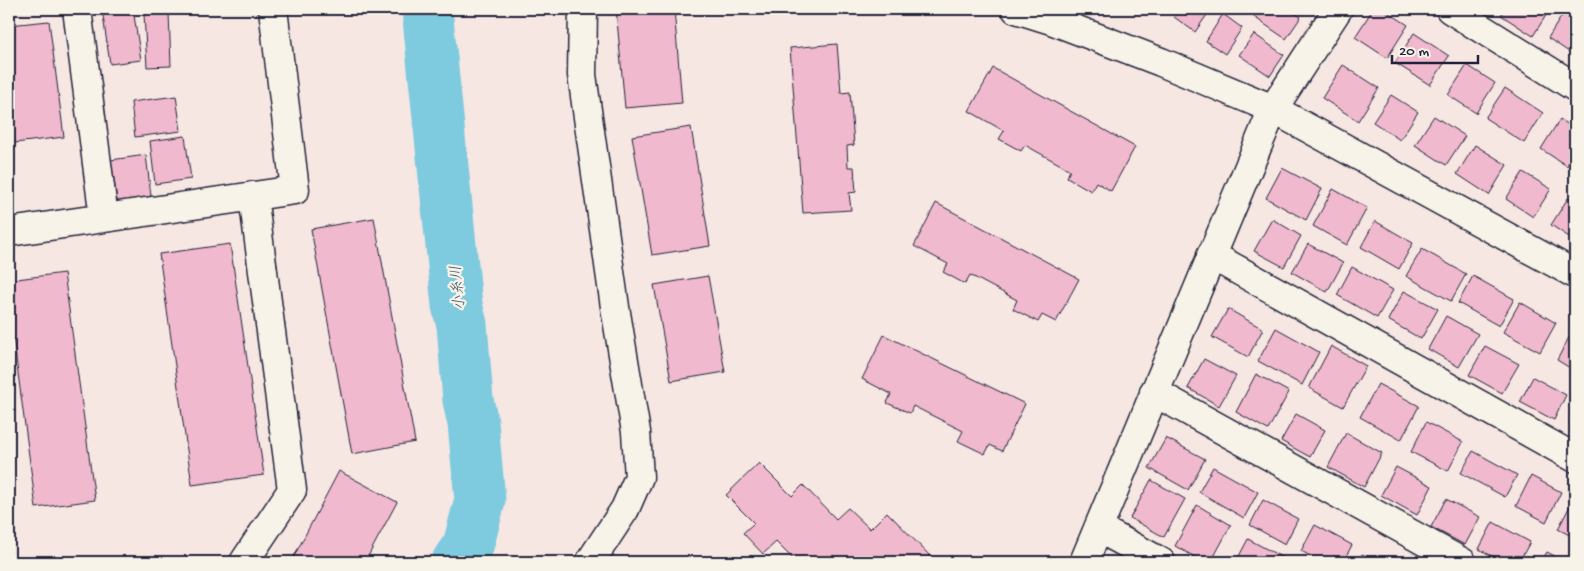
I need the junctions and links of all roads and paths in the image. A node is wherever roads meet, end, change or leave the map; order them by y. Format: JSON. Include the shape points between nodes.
{"nodes":[{"id":1,"x":78,"y":9,"type":"edge"},
{"id":2,"x":273,"y":9,"type":"edge"},
{"id":3,"x":583,"y":9,"type":"edge"},
{"id":4,"x":1016,"y":9,"type":"edge"},
{"id":5,"x":1338,"y":9,"type":"edge"},
{"id":6,"x":1450,"y":9,"type":"edge"},
{"id":7,"x":1575,"y":87,"type":"edge"},
{"id":8,"x":1273,"y":109,"type":"junction"},
{"id":9,"x":253,"y":196,"type":"junction"},
{"id":10,"x":104,"y":218,"type":"junction"},
{"id":11,"x":9,"y":232,"type":"edge"},
{"id":12,"x":1211,"y":255,"type":"junction"},
{"id":13,"x":1575,"y":274,"type":"edge"},
{"id":14,"x":1154,"y":392,"type":"junction"},
{"id":15,"x":1575,"y":458,"type":"edge"},
{"id":16,"x":1098,"y":528,"type":"junction"},
{"id":17,"x":244,"y":562,"type":"edge"},
{"id":18,"x":590,"y":562,"type":"edge"},
{"id":19,"x":1084,"y":562,"type":"edge"},
{"id":20,"x":1161,"y":562,"type":"edge"},
{"id":21,"x":1462,"y":562,"type":"edge"}],
"edges":[{"from":1,"to":10,"type":"street"},
{"from":2,"to":9,"type":"street","via":[[295,190]]},
{"from":3,"to":18,"type":"street","via":[[582,75],[636,432],[639,477],[625,509]]},
{"from":4,"to":8,"type":"street","via":[[1161,62]]},
{"from":5,"to":8,"type":"street"},
{"from":6,"to":7,"type":"street"},
{"from":8,"to":12,"type":"street"},
{"from":8,"to":13,"type":"street"},
{"from":9,"to":10,"type":"street"},
{"from":9,"to":17,"type":"street","via":[[292,490]]},
{"from":10,"to":11,"type":"street"},
{"from":12,"to":14,"type":"street"},
{"from":12,"to":15,"type":"street"},
{"from":14,"to":16,"type":"street"},
{"from":14,"to":21,"type":"street"},
{"from":16,"to":19,"type":"street"},
{"from":16,"to":20,"type":"street"}]}
